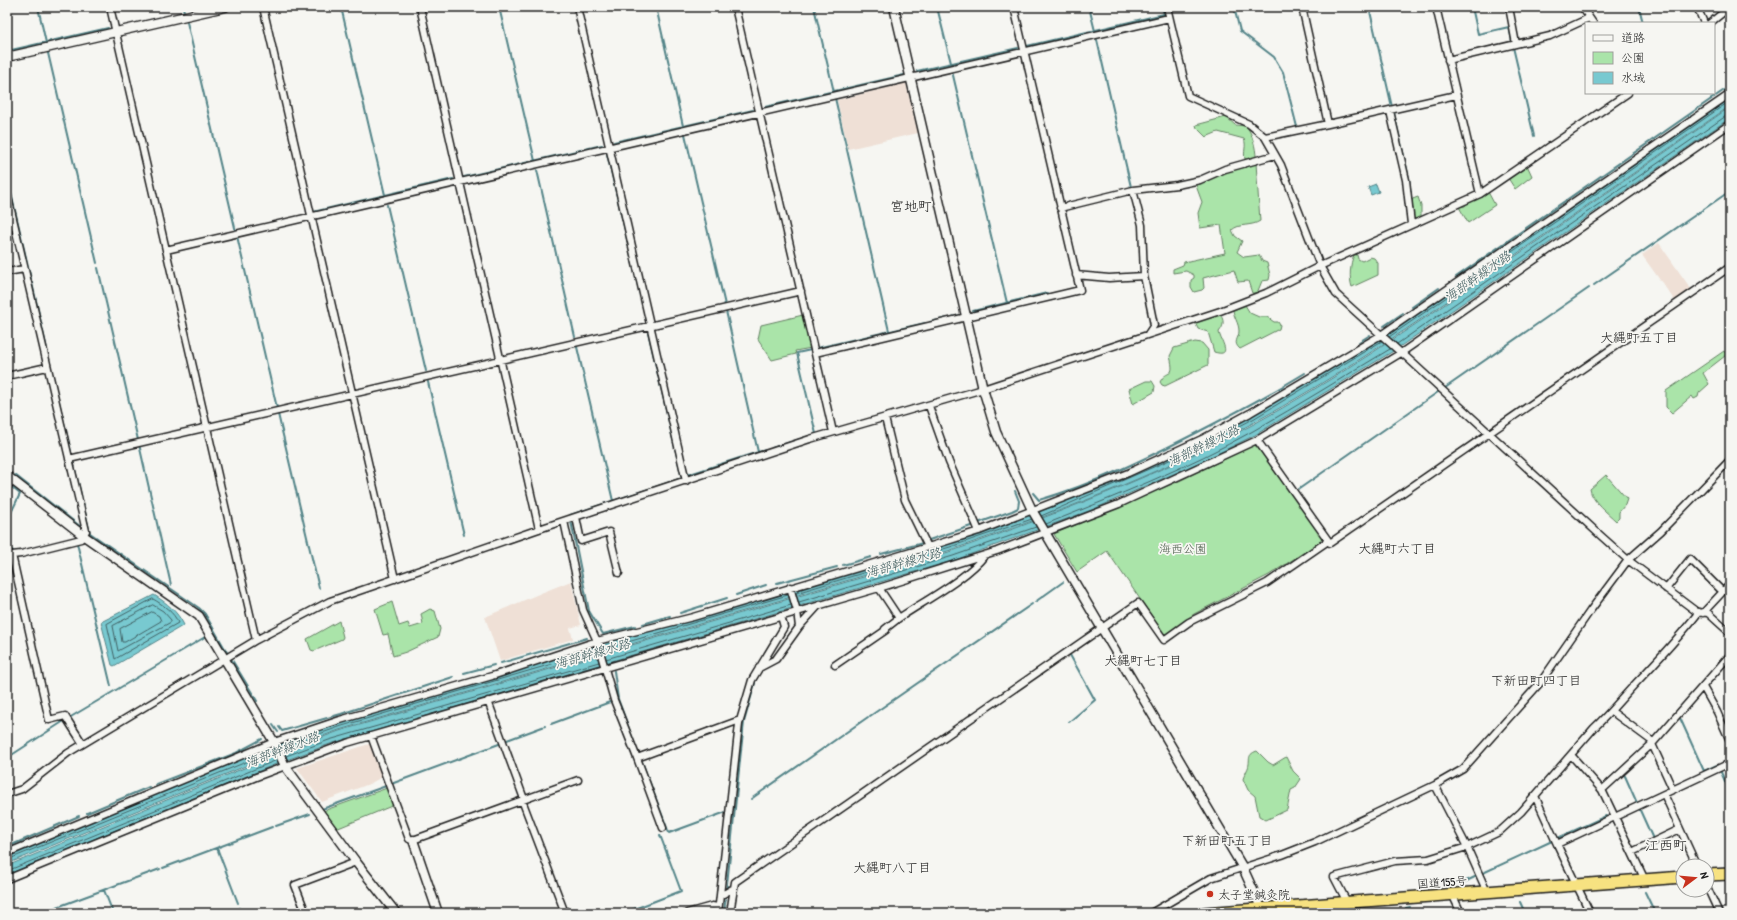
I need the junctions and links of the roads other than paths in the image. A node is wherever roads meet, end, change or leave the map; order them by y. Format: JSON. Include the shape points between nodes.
{"nodes":[{"id":1,"x":110,"y":7,"type":"edge"},
{"id":2,"x":225,"y":7,"type":"edge"},
{"id":3,"x":262,"y":7,"type":"edge"},
{"id":4,"x":420,"y":7,"type":"edge"},
{"id":5,"x":577,"y":7,"type":"edge"},
{"id":6,"x":735,"y":7,"type":"edge"},
{"id":7,"x":894,"y":7,"type":"edge"},
{"id":8,"x":1014,"y":7,"type":"edge"},
{"id":9,"x":1167,"y":7,"type":"edge"},
{"id":10,"x":1302,"y":7,"type":"edge"},
{"id":11,"x":1436,"y":7,"type":"edge"},
{"id":12,"x":1509,"y":7,"type":"edge"},
{"id":13,"x":1582,"y":7,"type":"edge"},
{"id":14,"x":1697,"y":7,"type":"edge"},
{"id":15,"x":1730,"y":7,"type":"edge"},
{"id":16,"x":1169,"y":18,"type":"junction"},
{"id":17,"x":1591,"y":20,"type":"edge"},
{"id":18,"x":1585,"y":22,"type":"edge"},
{"id":19,"x":1704,"y":22,"type":"edge"},
{"id":20,"x":1711,"y":22,"type":"edge"},
{"id":21,"x":116,"y":32,"type":"junction"},
{"id":22,"x":1516,"y":44,"type":"junction"},
{"id":23,"x":1024,"y":51,"type":"junction"},
{"id":24,"x":7,"y":57,"type":"edge"},
{"id":25,"x":1448,"y":60,"type":"junction"},
{"id":26,"x":910,"y":77,"type":"junction"},
{"id":27,"x":1627,"y":94,"type":"edge"},
{"id":28,"x":1730,"y":94,"type":"edge"},
{"id":29,"x":1456,"y":95,"type":"junction"},
{"id":30,"x":1390,"y":110,"type":"junction"},
{"id":31,"x":760,"y":113,"type":"junction"},
{"id":32,"x":1328,"y":124,"type":"junction"},
{"id":33,"x":1730,"y":124,"type":"edge"},
{"id":34,"x":1265,"y":137,"type":"junction"},
{"id":35,"x":610,"y":148,"type":"junction"},
{"id":36,"x":1275,"y":154,"type":"junction"},
{"id":37,"x":461,"y":182,"type":"junction"},
{"id":38,"x":1133,"y":190,"type":"junction"},
{"id":39,"x":7,"y":194,"type":"edge"},
{"id":40,"x":1480,"y":194,"type":"junction"},
{"id":41,"x":1060,"y":208,"type":"junction"},
{"id":42,"x":311,"y":216,"type":"junction"},
{"id":43,"x":1410,"y":224,"type":"junction"},
{"id":44,"x":166,"y":250,"type":"junction"},
{"id":45,"x":1320,"y":266,"type":"junction"},
{"id":46,"x":1730,"y":267,"type":"edge"},
{"id":47,"x":24,"y":269,"type":"junction"},
{"id":48,"x":7,"y":272,"type":"edge"},
{"id":49,"x":1076,"y":275,"type":"junction"},
{"id":50,"x":1144,"y":276,"type":"junction"},
{"id":51,"x":800,"y":291,"type":"junction"},
{"id":52,"x":966,"y":317,"type":"junction"},
{"id":53,"x":1154,"y":324,"type":"junction"},
{"id":54,"x":650,"y":325,"type":"junction"},
{"id":55,"x":1166,"y":328,"type":"junction"},
{"id":56,"x":1148,"y":334,"type":"junction"},
{"id":57,"x":1382,"y":335,"type":"junction"},
{"id":58,"x":1400,"y":352,"type":"junction"},
{"id":59,"x":815,"y":353,"type":"junction"},
{"id":60,"x":501,"y":359,"type":"junction"},
{"id":61,"x":47,"y":367,"type":"junction"},
{"id":62,"x":7,"y":376,"type":"edge"},
{"id":63,"x":983,"y":389,"type":"junction"},
{"id":64,"x":352,"y":394,"type":"junction"},
{"id":65,"x":929,"y":406,"type":"junction"},
{"id":66,"x":885,"y":418,"type":"junction"},
{"id":67,"x":207,"y":427,"type":"junction"},
{"id":68,"x":833,"y":432,"type":"junction"},
{"id":69,"x":1489,"y":433,"type":"junction"},
{"id":70,"x":1257,"y":440,"type":"junction"},
{"id":71,"x":69,"y":459,"type":"junction"},
{"id":72,"x":1730,"y":460,"type":"edge"},
{"id":73,"x":7,"y":476,"type":"edge"},
{"id":74,"x":686,"y":480,"type":"junction"},
{"id":75,"x":1032,"y":511,"type":"junction"},
{"id":76,"x":576,"y":517,"type":"junction"},
{"id":77,"x":564,"y":521,"type":"junction"},
{"id":78,"x":539,"y":529,"type":"junction"},
{"id":79,"x":978,"y":531,"type":"junction"},
{"id":80,"x":1044,"y":531,"type":"junction"},
{"id":81,"x":84,"y":536,"type":"junction"},
{"id":82,"x":1328,"y":541,"type":"junction"},
{"id":83,"x":928,"y":548,"type":"junction"},
{"id":84,"x":9,"y":554,"type":"edge"},
{"id":85,"x":986,"y":555,"type":"junction"},
{"id":86,"x":1628,"y":560,"type":"junction"},
{"id":87,"x":620,"y":573,"type":"dead end"},
{"id":88,"x":395,"y":579,"type":"junction"},
{"id":89,"x":1730,"y":584,"type":"edge"},
{"id":90,"x":790,"y":588,"type":"junction"},
{"id":91,"x":879,"y":588,"type":"junction"},
{"id":92,"x":1666,"y":589,"type":"junction"},
{"id":93,"x":1722,"y":591,"type":"junction"},
{"id":94,"x":820,"y":604,"type":"junction"},
{"id":95,"x":797,"y":610,"type":"junction"},
{"id":96,"x":1701,"y":612,"type":"junction"},
{"id":97,"x":781,"y":616,"type":"junction"},
{"id":98,"x":899,"y":618,"type":"junction"},
{"id":99,"x":799,"y":627,"type":"junction"},
{"id":100,"x":1102,"y":629,"type":"junction"},
{"id":101,"x":1730,"y":633,"type":"edge"},
{"id":102,"x":256,"y":640,"type":"junction"},
{"id":103,"x":597,"y":641,"type":"junction"},
{"id":104,"x":1730,"y":655,"type":"edge"},
{"id":105,"x":225,"y":659,"type":"junction"},
{"id":106,"x":835,"y":665,"type":"dead end"},
{"id":107,"x":604,"y":668,"type":"junction"},
{"id":108,"x":758,"y":669,"type":"junction"},
{"id":109,"x":1703,"y":687,"type":"junction"},
{"id":110,"x":488,"y":701,"type":"junction"},
{"id":111,"x":1610,"y":711,"type":"junction"},
{"id":112,"x":740,"y":720,"type":"junction"},
{"id":113,"x":371,"y":736,"type":"junction"},
{"id":114,"x":1730,"y":741,"type":"edge"},
{"id":115,"x":275,"y":743,"type":"junction"},
{"id":116,"x":1653,"y":743,"type":"junction"},
{"id":117,"x":83,"y":744,"type":"junction"},
{"id":118,"x":1571,"y":755,"type":"junction"},
{"id":119,"x":637,"y":758,"type":"junction"},
{"id":120,"x":1730,"y":763,"type":"edge"},
{"id":121,"x":284,"y":764,"type":"junction"},
{"id":122,"x":578,"y":780,"type":"dead end"},
{"id":123,"x":1435,"y":785,"type":"junction"},
{"id":124,"x":1602,"y":790,"type":"junction"},
{"id":125,"x":1673,"y":790,"type":"junction"},
{"id":126,"x":7,"y":794,"type":"edge"},
{"id":127,"x":1664,"y":794,"type":"junction"},
{"id":128,"x":1535,"y":796,"type":"junction"},
{"id":129,"x":523,"y":800,"type":"junction"},
{"id":130,"x":1614,"y":817,"type":"junction"},
{"id":131,"x":663,"y":828,"type":"dead end"},
{"id":132,"x":1680,"y":829,"type":"junction"},
{"id":133,"x":413,"y":840,"type":"junction"},
{"id":134,"x":1557,"y":844,"type":"junction"},
{"id":135,"x":1467,"y":847,"type":"junction"},
{"id":136,"x":1632,"y":852,"type":"junction"},
{"id":137,"x":7,"y":853,"type":"edge"},
{"id":138,"x":1693,"y":858,"type":"edge"},
{"id":139,"x":356,"y":862,"type":"junction"},
{"id":140,"x":1243,"y":868,"type":"junction"},
{"id":141,"x":1730,"y":874,"type":"edge"},
{"id":142,"x":1715,"y":875,"type":"edge"},
{"id":143,"x":1675,"y":878,"type":"edge"},
{"id":144,"x":7,"y":879,"type":"edge"},
{"id":145,"x":1645,"y":880,"type":"junction"},
{"id":146,"x":1577,"y":885,"type":"junction"},
{"id":147,"x":727,"y":892,"type":"junction"},
{"id":148,"x":1487,"y":892,"type":"junction"},
{"id":149,"x":1452,"y":894,"type":"junction"},
{"id":150,"x":1712,"y":898,"type":"edge"},
{"id":151,"x":1347,"y":902,"type":"junction"},
{"id":152,"x":1329,"y":908,"type":"edge"},
{"id":153,"x":718,"y":910,"type":"edge"},
{"id":154,"x":1262,"y":911,"type":"edge"},
{"id":155,"x":306,"y":913,"type":"edge"},
{"id":156,"x":396,"y":913,"type":"edge"},
{"id":157,"x":438,"y":913,"type":"edge"},
{"id":158,"x":565,"y":913,"type":"edge"},
{"id":159,"x":687,"y":913,"type":"edge"},
{"id":160,"x":730,"y":913,"type":"edge"},
{"id":161,"x":1151,"y":913,"type":"edge"},
{"id":162,"x":1204,"y":913,"type":"edge"},
{"id":163,"x":1461,"y":913,"type":"edge"},
{"id":164,"x":1590,"y":913,"type":"edge"},
{"id":165,"x":1719,"y":913,"type":"edge"}],
"edges":[{"from":1,"to":21,"type":"street"},
{"from":2,"to":21,"type":"street"},
{"from":3,"to":42,"type":"street"},
{"from":4,"to":37,"type":"street"},
{"from":5,"to":35,"type":"street"},
{"from":6,"to":31,"type":"street"},
{"from":7,"to":26,"type":"street"},
{"from":8,"to":23,"type":"street"},
{"from":9,"to":16,"type":"street"},
{"from":10,"to":32,"type":"street"},
{"from":11,"to":25,"type":"street"},
{"from":12,"to":22,"type":"street"},
{"from":13,"to":17,"type":"street"},
{"from":14,"to":19,"type":"street"},
{"from":15,"to":20,"type":"street"},
{"from":16,"to":23,"type":"street"},
{"from":16,"to":34,"type":"street","via":[[1188,96],[1249,124]]},
{"from":18,"to":22,"type":"street","via":[[1550,36]]},
{"from":21,"to":24,"type":"street"},
{"from":21,"to":44,"type":"street"},
{"from":22,"to":25,"type":"street"},
{"from":23,"to":26,"type":"street"},
{"from":23,"to":41,"type":"street"},
{"from":25,"to":29,"type":"street"},
{"from":26,"to":31,"type":"street"},
{"from":26,"to":52,"type":"street"},
{"from":27,"to":40,"type":"street"},
{"from":28,"to":57,"type":"street"},
{"from":29,"to":30,"type":"street"},
{"from":29,"to":40,"type":"street"},
{"from":30,"to":32,"type":"street"},
{"from":30,"to":43,"type":"street","via":[[1406,180]]},
{"from":31,"to":35,"type":"street"},
{"from":31,"to":51,"type":"street"},
{"from":32,"to":34,"type":"street"},
{"from":33,"to":58,"type":"street"},
{"from":34,"to":36,"type":"street"},
{"from":35,"to":37,"type":"street"},
{"from":35,"to":54,"type":"street"},
{"from":36,"to":38,"type":"street","via":[[1225,169],[1200,180]]},
{"from":36,"to":45,"type":"street"},
{"from":37,"to":42,"type":"street"},
{"from":37,"to":60,"type":"street"},
{"from":38,"to":41,"type":"street"},
{"from":38,"to":50,"type":"street","via":[[1142,224]]},
{"from":39,"to":47,"type":"street"},
{"from":40,"to":43,"type":"street"},
{"from":41,"to":49,"type":"street"},
{"from":42,"to":44,"type":"street"},
{"from":42,"to":64,"type":"street"},
{"from":43,"to":45,"type":"street"},
{"from":44,"to":67,"type":"street"},
{"from":45,"to":55,"type":"street","via":[[1266,293]]},
{"from":45,"to":57,"type":"street","via":[[1336,294]]},
{"from":46,"to":69,"type":"street"},
{"from":47,"to":48,"type":"street"},
{"from":47,"to":61,"type":"street"},
{"from":49,"to":50,"type":"street","via":[[1109,278]]},
{"from":49,"to":52,"type":"street","via":[[1080,290]]},
{"from":50,"to":53,"type":"street"},
{"from":51,"to":54,"type":"street"},
{"from":51,"to":59,"type":"street"},
{"from":52,"to":59,"type":"street"},
{"from":52,"to":63,"type":"street"},
{"from":53,"to":55,"type":"street"},
{"from":53,"to":56,"type":"street"},
{"from":54,"to":60,"type":"street"},
{"from":54,"to":74,"type":"street"},
{"from":55,"to":56,"type":"street"},
{"from":56,"to":63,"type":"street"},
{"from":57,"to":58,"type":"street"},
{"from":57,"to":75,"type":"street","via":[[1204,438],[1128,473]]},
{"from":58,"to":69,"type":"street"},
{"from":58,"to":70,"type":"street"},
{"from":59,"to":68,"type":"street"},
{"from":60,"to":64,"type":"street"},
{"from":60,"to":78,"type":"street"},
{"from":61,"to":62,"type":"street"},
{"from":61,"to":71,"type":"street"},
{"from":63,"to":65,"type":"street"},
{"from":63,"to":75,"type":"street","via":[[996,432]]},
{"from":64,"to":67,"type":"street"},
{"from":64,"to":88,"type":"street"},
{"from":65,"to":66,"type":"street"},
{"from":65,"to":79,"type":"street"},
{"from":66,"to":68,"type":"street"},
{"from":66,"to":83,"type":"street","via":[[905,500]]},
{"from":67,"to":71,"type":"street"},
{"from":67,"to":102,"type":"street"},
{"from":68,"to":74,"type":"street"},
{"from":69,"to":82,"type":"street","via":[[1330,543]]},
{"from":69,"to":86,"type":"street"},
{"from":70,"to":80,"type":"street","via":[[1120,504]]},
{"from":70,"to":82,"type":"street"},
{"from":71,"to":81,"type":"street","via":[[86,531]]},
{"from":72,"to":86,"type":"street","via":[[1661,531]]},
{"from":73,"to":81,"type":"street"},
{"from":74,"to":76,"type":"street"},
{"from":75,"to":79,"type":"street"},
{"from":75,"to":80,"type":"street"},
{"from":76,"to":77,"type":"street"},
{"from":76,"to":87,"type":"street","via":[[581,541],[609,532]]},
{"from":77,"to":78,"type":"street"},
{"from":77,"to":103,"type":"street","via":[[583,610]]},
{"from":78,"to":88,"type":"street"},
{"from":79,"to":83,"type":"street"},
{"from":80,"to":85,"type":"street"},
{"from":80,"to":100,"type":"street"},
{"from":81,"to":84,"type":"street","via":[[81,539]]},
{"from":81,"to":105,"type":"street","via":[[195,612]]},
{"from":82,"to":100,"type":"street","via":[[1267,583],[1189,622],[1164,640],[1138,603]]},
{"from":83,"to":90,"type":"street"},
{"from":84,"to":117,"type":"street","via":[[49,720],[65,716]]},
{"from":85,"to":91,"type":"street"},
{"from":85,"to":98,"type":"street","via":[[965,574]]},
{"from":86,"to":92,"type":"street"},
{"from":86,"to":123,"type":"street","via":[[1540,683],[1463,769]]},
{"from":88,"to":102,"type":"street","via":[[330,601]]},
{"from":89,"to":93,"type":"street"},
{"from":90,"to":95,"type":"street"},
{"from":90,"to":103,"type":"street","via":[[693,617]]},
{"from":91,"to":94,"type":"street"},
{"from":91,"to":98,"type":"street"},
{"from":92,"to":93,"type":"street","via":[[1690,559]]},
{"from":92,"to":96,"type":"street","via":[[1696,612]]},
{"from":93,"to":96,"type":"street"},
{"from":94,"to":95,"type":"street"},
{"from":94,"to":99,"type":"street"},
{"from":95,"to":97,"type":"street"},
{"from":95,"to":99,"type":"street"},
{"from":96,"to":101,"type":"street","via":[[1708,613]]},
{"from":96,"to":111,"type":"street"},
{"from":97,"to":107,"type":"street"},
{"from":97,"to":108,"type":"street","via":[[784,627]]},
{"from":98,"to":106,"type":"street"},
{"from":99,"to":108,"type":"street","via":[[776,659]]},
{"from":100,"to":140,"type":"street"},
{"from":100,"to":147,"type":"street","via":[[735,882]]},
{"from":102,"to":105,"type":"street"},
{"from":103,"to":107,"type":"street"},
{"from":103,"to":115,"type":"street","via":[[492,676],[347,718]]},
{"from":104,"to":109,"type":"street"},
{"from":105,"to":115,"type":"street"},
{"from":105,"to":117,"type":"street"},
{"from":107,"to":110,"type":"street"},
{"from":107,"to":119,"type":"street"},
{"from":108,"to":112,"type":"street"},
{"from":109,"to":114,"type":"street"},
{"from":109,"to":116,"type":"street"},
{"from":110,"to":113,"type":"street"},
{"from":110,"to":129,"type":"street"},
{"from":111,"to":116,"type":"street"},
{"from":111,"to":118,"type":"street"},
{"from":112,"to":119,"type":"street"},
{"from":112,"to":147,"type":"street"},
{"from":113,"to":121,"type":"street"},
{"from":113,"to":133,"type":"street","via":[[409,838]]},
{"from":115,"to":121,"type":"street"},
{"from":115,"to":137,"type":"street"},
{"from":116,"to":124,"type":"street"},
{"from":116,"to":125,"type":"street"},
{"from":117,"to":126,"type":"street","via":[[59,759],[22,789]]},
{"from":118,"to":124,"type":"street"},
{"from":118,"to":128,"type":"street"},
{"from":119,"to":131,"type":"street"},
{"from":120,"to":125,"type":"street"},
{"from":121,"to":139,"type":"street"},
{"from":121,"to":144,"type":"street"},
{"from":122,"to":129,"type":"street"},
{"from":123,"to":135,"type":"street"},
{"from":123,"to":140,"type":"street","via":[[1315,842]]},
{"from":124,"to":130,"type":"street"},
{"from":125,"to":127,"type":"street"},
{"from":127,"to":130,"type":"street"},
{"from":127,"to":132,"type":"street"},
{"from":128,"to":134,"type":"street"},
{"from":128,"to":135,"type":"street","via":[[1499,832]]},
{"from":129,"to":133,"type":"street"},
{"from":129,"to":158,"type":"street"},
{"from":130,"to":134,"type":"street"},
{"from":130,"to":136,"type":"street"},
{"from":132,"to":136,"type":"street"},
{"from":132,"to":138,"type":"street"},
{"from":133,"to":157,"type":"street"},
{"from":134,"to":146,"type":"street"},
{"from":135,"to":148,"type":"street"},
{"from":135,"to":151,"type":"street","via":[[1428,859],[1396,861],[1334,877]]},
{"from":136,"to":145,"type":"street"},
{"from":139,"to":155,"type":"street","via":[[295,885]]},
{"from":139,"to":156,"type":"street"},
{"from":140,"to":154,"type":"street"},
{"from":140,"to":161,"type":"street","via":[[1211,878]]},
{"from":141,"to":142,"type":"highway"},
{"from":143,"to":145,"type":"highway","name":"国道155号"},
{"from":145,"to":146,"type":"highway","name":"国道155号"},
{"from":146,"to":148,"type":"highway","name":"国道155号"},
{"from":146,"to":164,"type":"street"},
{"from":147,"to":153,"type":"street"},
{"from":147,"to":160,"type":"street"},
{"from":148,"to":149,"type":"highway","name":"国道155号"},
{"from":149,"to":151,"type":"highway","name":"国道155号"},
{"from":149,"to":163,"type":"street"},
{"from":150,"to":165,"type":"street"},
{"from":151,"to":152,"type":"highway","name":"国道155号"},
{"from":152,"to":154,"type":"highway","name":"国道155号"},
{"from":153,"to":159,"type":"street","via":[[712,906]]},
{"from":154,"to":162,"type":"highway","name":"国道155号"}]}
